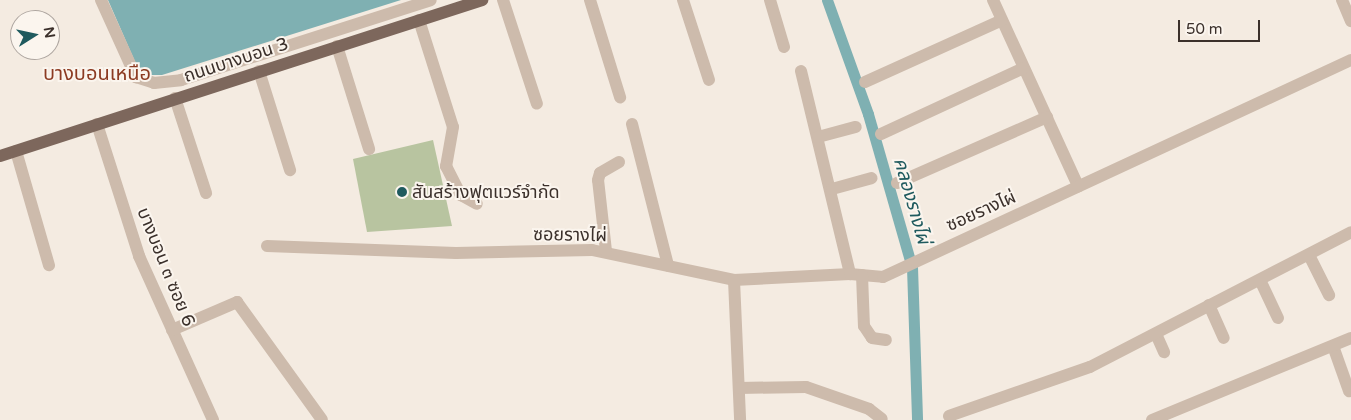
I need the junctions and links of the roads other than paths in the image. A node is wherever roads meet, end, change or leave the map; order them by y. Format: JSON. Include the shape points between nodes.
{"nodes":[{"id":1,"x":101,"y":0,"type":"edge"},
{"id":2,"x":431,"y":0,"type":"edge"},
{"id":3,"x":482,"y":0,"type":"edge"},
{"id":4,"x":503,"y":0,"type":"edge"},
{"id":5,"x":590,"y":0,"type":"edge"},
{"id":6,"x":683,"y":0,"type":"edge"},
{"id":7,"x":770,"y":0,"type":"edge"},
{"id":8,"x":993,"y":0,"type":"edge"},
{"id":9,"x":1342,"y":0,"type":"edge"},
{"id":10,"x":419,"y":20,"type":"junction"},
{"id":11,"x":1002,"y":20,"type":"junction"},
{"id":12,"x":1351,"y":21,"type":"edge"},
{"id":13,"x":337,"y":46,"type":"junction"},
{"id":14,"x":784,"y":47,"type":"dead end"},
{"id":15,"x":1351,"y":60,"type":"edge"},
{"id":16,"x":1024,"y":68,"type":"junction"},
{"id":17,"x":259,"y":71,"type":"junction"},
{"id":18,"x":801,"y":71,"type":"dead end"},
{"id":19,"x":709,"y":80,"type":"dead end"},
{"id":20,"x":865,"y":82,"type":"dead end"},
{"id":21,"x":620,"y":96,"type":"dead end"},
{"id":22,"x":175,"y":98,"type":"junction"},
{"id":23,"x":536,"y":104,"type":"dead end"},
{"id":24,"x":1047,"y":118,"type":"junction"},
{"id":25,"x":97,"y":124,"type":"junction"},
{"id":26,"x":632,"y":124,"type":"dead end"},
{"id":27,"x":856,"y":128,"type":"dead end"},
{"id":28,"x":881,"y":134,"type":"dead end"},
{"id":29,"x":818,"y":137,"type":"junction"},
{"id":30,"x":369,"y":149,"type":"dead end"},
{"id":31,"x":16,"y":150,"type":"junction"},
{"id":32,"x":0,"y":156,"type":"edge"},
{"id":33,"x":619,"y":162,"type":"dead end"},
{"id":34,"x":290,"y":170,"type":"dead end"},
{"id":35,"x":872,"y":178,"type":"dead end"},
{"id":36,"x":897,"y":184,"type":"dead end"},
{"id":37,"x":1078,"y":186,"type":"junction"},
{"id":38,"x":832,"y":189,"type":"junction"},
{"id":39,"x":206,"y":193,"type":"dead end"},
{"id":40,"x":477,"y":204,"type":"dead end"},
{"id":41,"x":1351,"y":232,"type":"edge"},
{"id":42,"x":267,"y":246,"type":"dead end"},
{"id":43,"x":606,"y":251,"type":"junction"},
{"id":44,"x":1309,"y":255,"type":"junction"},
{"id":45,"x":49,"y":265,"type":"dead end"},
{"id":46,"x":668,"y":265,"type":"junction"},
{"id":47,"x":856,"y":275,"type":"junction"},
{"id":48,"x":734,"y":280,"type":"junction"},
{"id":49,"x":1260,"y":280,"type":"junction"},
{"id":50,"x":1328,"y":295,"type":"dead end"},
{"id":51,"x":1209,"y":305,"type":"junction"},
{"id":52,"x":1278,"y":318,"type":"dead end"},
{"id":53,"x":172,"y":330,"type":"junction"},
{"id":54,"x":1156,"y":334,"type":"junction"},
{"id":55,"x":1224,"y":338,"type":"dead end"},
{"id":56,"x":1351,"y":338,"type":"edge"},
{"id":57,"x":886,"y":340,"type":"dead end"},
{"id":58,"x":1333,"y":346,"type":"junction"},
{"id":59,"x":1164,"y":352,"type":"dead end"},
{"id":60,"x":738,"y":388,"type":"junction"},
{"id":61,"x":1349,"y":391,"type":"dead end"},
{"id":62,"x":949,"y":416,"type":"dead end"},
{"id":63,"x":882,"y":419,"type":"edge"},
{"id":64,"x":213,"y":420,"type":"edge"},
{"id":65,"x":322,"y":420,"type":"edge"},
{"id":66,"x":740,"y":420,"type":"edge"},
{"id":67,"x":1152,"y":420,"type":"edge"}],
"edges":[{"from":1,"to":2,"type":"street","via":[[136,77],[154,83],[181,80]]},
{"from":3,"to":10,"type":"main road","name":"ถนนบางบอน 3"},
{"from":4,"to":23,"type":"street"},
{"from":5,"to":21,"type":"street"},
{"from":6,"to":19,"type":"street"},
{"from":7,"to":14,"type":"street"},
{"from":8,"to":11,"type":"street"},
{"from":9,"to":12,"type":"street"},
{"from":10,"to":13,"type":"main road","name":"ถนนบางบอน 3"},
{"from":10,"to":40,"type":"street","via":[[453,127],[446,166],[461,196]]},
{"from":11,"to":16,"type":"street"},
{"from":11,"to":20,"type":"street"},
{"from":13,"to":17,"type":"main road","name":"ถนนบางบอน 3"},
{"from":13,"to":30,"type":"street"},
{"from":15,"to":37,"type":"street","name":"ซอยรางไผ่"},
{"from":16,"to":24,"type":"street"},
{"from":16,"to":28,"type":"street"},
{"from":17,"to":22,"type":"main road","name":"ถนนบางบอน 3"},
{"from":17,"to":34,"type":"street"},
{"from":18,"to":29,"type":"street"},
{"from":22,"to":25,"type":"main road","name":"ถนนบางบอน 3"},
{"from":22,"to":39,"type":"street"},
{"from":24,"to":36,"type":"street"},
{"from":24,"to":37,"type":"street"},
{"from":25,"to":31,"type":"main road","name":"ถนนบางบอน 3"},
{"from":25,"to":53,"type":"street","name":"บางบอน ๓ ซอย 6","via":[[139,256]]},
{"from":26,"to":46,"type":"street"},
{"from":27,"to":29,"type":"street"},
{"from":29,"to":38,"type":"street"},
{"from":31,"to":32,"type":"main road","name":"ถนนบางบอน 3"},
{"from":31,"to":45,"type":"street"},
{"from":33,"to":43,"type":"street","via":[[600,172],[598,180]]},
{"from":35,"to":38,"type":"street"},
{"from":37,"to":47,"type":"street","name":"ซอยรางไผ่","via":[[921,257],[898,274]]},
{"from":38,"to":47,"type":"street"},
{"from":41,"to":44,"type":"street"},
{"from":42,"to":43,"type":"street","name":"ซอยรางไผ่","via":[[456,253]]},
{"from":43,"to":46,"type":"street","name":"ซอยรางไผ่"},
{"from":44,"to":49,"type":"street"},
{"from":44,"to":50,"type":"street"},
{"from":46,"to":48,"type":"street","name":"ซอยรางไผ่"},
{"from":47,"to":48,"type":"street","name":"ซอยรางไผ่"},
{"from":47,"to":57,"type":"street","via":[[864,326],[872,338]]},
{"from":48,"to":60,"type":"street"},
{"from":49,"to":51,"type":"street"},
{"from":49,"to":52,"type":"street"},
{"from":51,"to":54,"type":"street"},
{"from":51,"to":55,"type":"street"},
{"from":53,"to":64,"type":"street","name":"บางบอน ๓ ซอย 6"},
{"from":53,"to":65,"type":"street","via":[[237,302]]},
{"from":54,"to":59,"type":"street"},
{"from":54,"to":62,"type":"street","via":[[1090,367]]},
{"from":56,"to":58,"type":"street"},
{"from":58,"to":61,"type":"street"},
{"from":58,"to":67,"type":"street"},
{"from":60,"to":63,"type":"street","via":[[806,387],[869,409]]},
{"from":60,"to":66,"type":"street"}]}
